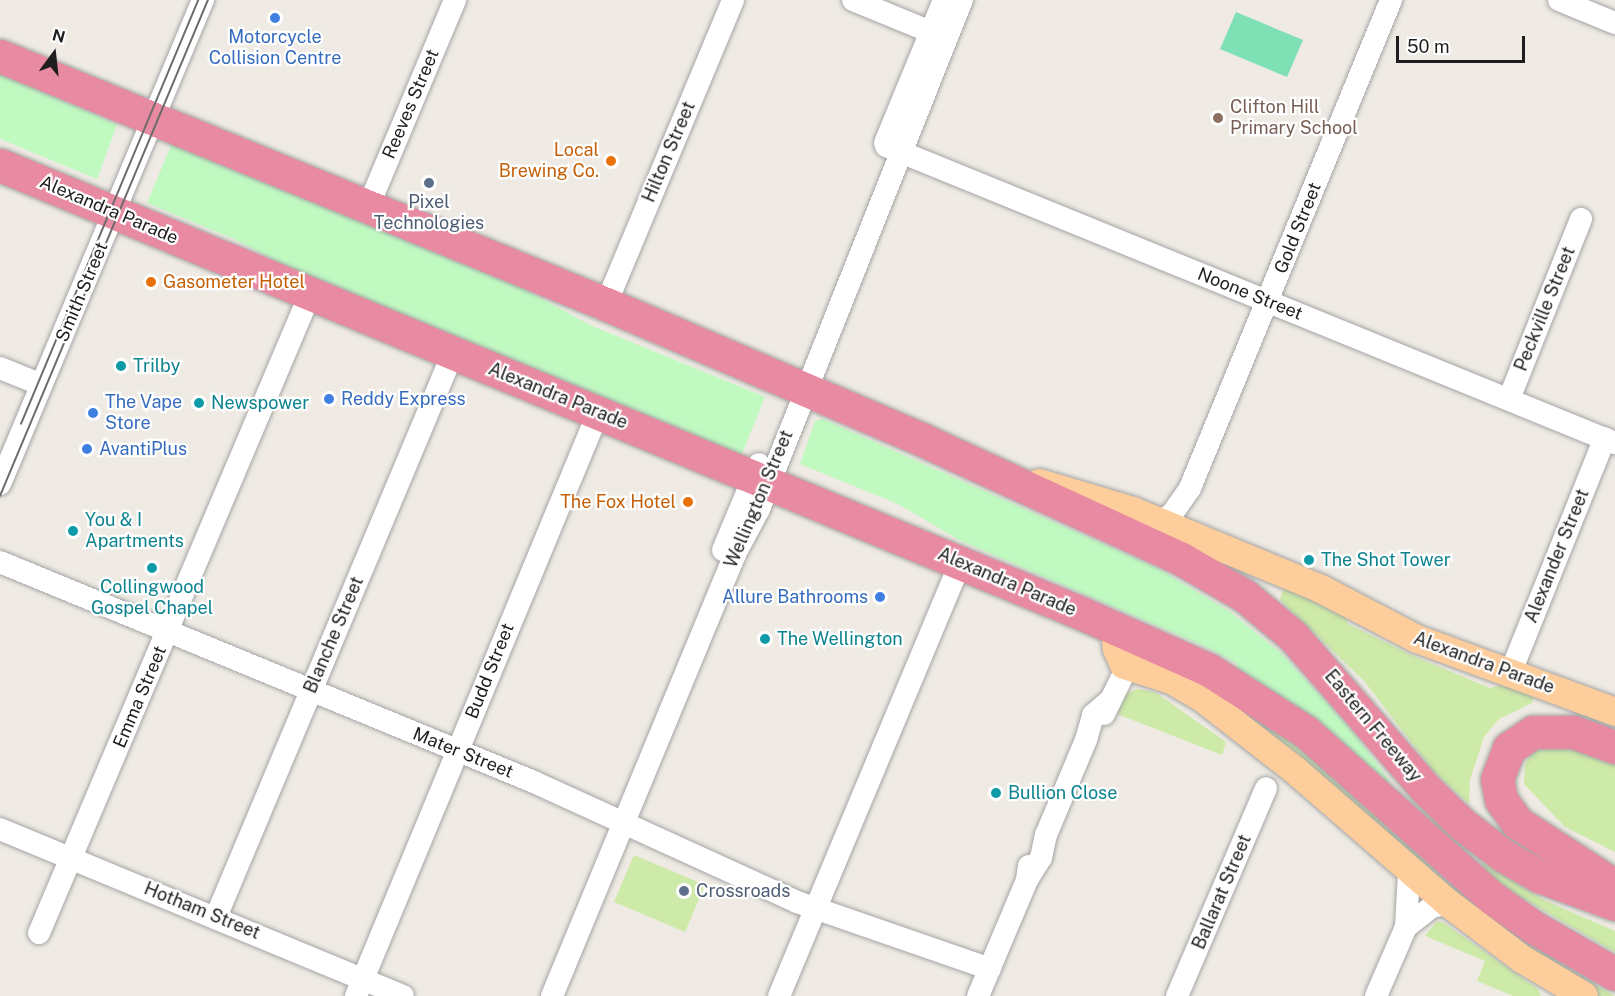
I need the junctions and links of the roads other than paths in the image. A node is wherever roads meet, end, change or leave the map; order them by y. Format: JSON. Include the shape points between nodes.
{"nodes":[{"id":1,"x":203,"y":0,"type":"edge"},
{"id":2,"x":455,"y":0,"type":"edge"},
{"id":3,"x":733,"y":0,"type":"edge"},
{"id":4,"x":853,"y":0,"type":"edge"},
{"id":5,"x":944,"y":0,"type":"edge"},
{"id":6,"x":962,"y":0,"type":"edge"},
{"id":7,"x":1391,"y":0,"type":"edge"},
{"id":8,"x":1559,"y":0,"type":"edge"},
{"id":9,"x":1615,"y":23,"type":"edge"},
{"id":10,"x":938,"y":35,"type":"junction"},
{"id":11,"x":0,"y":56,"type":"edge"},
{"id":12,"x":154,"y":120,"type":"junction"},
{"id":13,"x":892,"y":148,"type":"junction"},
{"id":14,"x":0,"y":165,"type":"edge"},
{"id":15,"x":368,"y":207,"type":"junction"},
{"id":16,"x":116,"y":213,"type":"junction"},
{"id":17,"x":1581,"y":219,"type":"dead end"},
{"id":18,"x":310,"y":294,"type":"junction"},
{"id":19,"x":1268,"y":301,"type":"junction"},
{"id":20,"x":606,"y":304,"type":"junction"},
{"id":21,"x":453,"y":353,"type":"junction"},
{"id":22,"x":0,"y":368,"type":"edge"},
{"id":23,"x":42,"y":385,"type":"junction"},
{"id":24,"x":798,"y":387,"type":"junction"},
{"id":25,"x":1509,"y":399,"type":"junction"},
{"id":26,"x":598,"y":413,"type":"junction"},
{"id":27,"x":1610,"y":441,"type":"edge"},
{"id":28,"x":761,"y":480,"type":"junction"},
{"id":29,"x":0,"y":484,"type":"edge"},
{"id":30,"x":1190,"y":488,"type":"junction"},
{"id":31,"x":1148,"y":530,"type":"junction"},
{"id":32,"x":1195,"y":538,"type":"junction"},
{"id":33,"x":0,"y":562,"type":"edge"},
{"id":34,"x":960,"y":562,"type":"junction"},
{"id":35,"x":1115,"y":628,"type":"junction"},
{"id":36,"x":168,"y":630,"type":"junction"},
{"id":37,"x":1127,"y":667,"type":"junction"},
{"id":38,"x":1510,"y":674,"type":"junction"},
{"id":39,"x":310,"y":689,"type":"junction"},
{"id":40,"x":1615,"y":712,"type":"edge"},
{"id":41,"x":1615,"y":747,"type":"edge"},
{"id":42,"x":457,"y":750,"type":"junction"},
{"id":43,"x":1266,"y":788,"type":"dead end"},
{"id":44,"x":618,"y":821,"type":"junction"},
{"id":45,"x":0,"y":829,"type":"edge"},
{"id":46,"x":71,"y":858,"type":"junction"},
{"id":47,"x":1409,"y":871,"type":"junction"},
{"id":48,"x":1615,"y":886,"type":"edge"},
{"id":49,"x":1448,"y":903,"type":"junction"},
{"id":50,"x":1615,"y":904,"type":"edge"},
{"id":51,"x":817,"y":910,"type":"junction"},
{"id":52,"x":216,"y":916,"type":"junction"},
{"id":53,"x":1406,"y":927,"type":"junction"},
{"id":54,"x":39,"y":933,"type":"dead end"},
{"id":55,"x":1615,"y":974,"type":"edge"},
{"id":56,"x":984,"y":983,"type":"edge"},
{"id":57,"x":360,"y":987,"type":"edge"},
{"id":58,"x":1557,"y":988,"type":"edge"},
{"id":59,"x":403,"y":996,"type":"edge"},
{"id":60,"x":540,"y":996,"type":"edge"},
{"id":61,"x":552,"y":996,"type":"edge"},
{"id":62,"x":779,"y":996,"type":"edge"},
{"id":63,"x":1177,"y":996,"type":"edge"},
{"id":64,"x":1376,"y":996,"type":"edge"},
{"id":65,"x":1584,"y":996,"type":"edge"}],
"edges":[{"from":1,"to":12,"type":"street","name":"Smith Street"},
{"from":2,"to":15,"type":"street","name":"Reeves Street"},
{"from":3,"to":20,"type":"street","name":"Hilton Street"},
{"from":4,"to":10,"type":"street"},
{"from":5,"to":10,"type":"street","name":"Wellington Street"},
{"from":6,"to":10,"type":"street","name":"Wellington Street"},
{"from":7,"to":19,"type":"street","name":"Gold Street"},
{"from":8,"to":9,"type":"street"},
{"from":10,"to":13,"type":"street","name":"Wellington Street"},
{"from":11,"to":12,"type":"highway","name":"Alexandra Parade"},
{"from":12,"to":15,"type":"highway","name":"Alexandra Parade"},
{"from":12,"to":16,"type":"street","name":"Smith Street"},
{"from":13,"to":19,"type":"street","name":"Noone Street"},
{"from":13,"to":24,"type":"street","name":"Wellington Street"},
{"from":14,"to":16,"type":"highway","name":"Alexandra Parade"},
{"from":15,"to":20,"type":"highway","name":"Alexandra Parade"},
{"from":16,"to":18,"type":"highway","name":"Alexandra Parade"},
{"from":16,"to":23,"type":"street","name":"Smith Street"},
{"from":17,"to":25,"type":"street","name":"Peckville Street"},
{"from":18,"to":21,"type":"highway","name":"Alexandra Parade"},
{"from":18,"to":36,"type":"street","name":"Emma Street"},
{"from":19,"to":25,"type":"street","name":"Noone Street"},
{"from":19,"to":30,"type":"street","name":"Gold Street"},
{"from":20,"to":24,"type":"highway","name":"Alexandra Parade"},
{"from":21,"to":26,"type":"highway","name":"Alexandra Parade"},
{"from":21,"to":39,"type":"street","name":"Blanche Street"},
{"from":22,"to":23,"type":"street"},
{"from":23,"to":29,"type":"street","name":"Smith Street"},
{"from":24,"to":28,"type":"street","name":"Wellington Street"},
{"from":24,"to":31,"type":"highway","name":"Alexandra Parade","via":[[986,469]]},
{"from":25,"to":27,"type":"street","name":"Noone Street"},
{"from":26,"to":28,"type":"highway","name":"Alexandra Parade"},
{"from":26,"to":42,"type":"street","name":"Budd Street"},
{"from":27,"to":38,"type":"street","name":"Alexander Street"},
{"from":28,"to":34,"type":"highway","name":"Alexandra Parade"},
{"from":28,"to":44,"type":"street","name":"Wellington Street"},
{"from":30,"to":31,"type":"street","name":"Gold Street","via":[[1172,514]]},
{"from":30,"to":32,"type":"street","name":"Gold Street","via":[[1189,509]]},
{"from":31,"to":32,"type":"main road","name":"Alexandra Parade"},
{"from":31,"to":50,"type":"highway","name":"Eastern Freeway","via":[[1271,615],[1322,665],[1427,790],[1481,838],[1539,876]]},
{"from":32,"to":38,"type":"main road","name":"Alexandra Parade","via":[[1321,589],[1417,639]]},
{"from":33,"to":36,"type":"street","name":"Mater Street"},
{"from":34,"to":35,"type":"highway","name":"Alexandra Parade"},
{"from":34,"to":51,"type":"street"},
{"from":35,"to":37,"type":"main road","via":[[1118,654]]},
{"from":35,"to":55,"type":"highway","name":"Alexandra Parade","via":[[1209,670],[1273,708],[1332,754],[1491,897],[1535,928]]},
{"from":36,"to":39,"type":"street","name":"Mater Street"},
{"from":36,"to":46,"type":"street","name":"Emma Street"},
{"from":37,"to":47,"type":"main road","via":[[1162,676],[1201,697],[1296,771]]},
{"from":37,"to":56,"type":"street","via":[[1102,721],[1086,740],[1046,835],[1041,858],[1026,880]]},
{"from":38,"to":40,"type":"main road","name":"Alexandra Parade"},
{"from":39,"to":42,"type":"street","name":"Mater Street"},
{"from":39,"to":52,"type":"street","name":"Blanche Street"},
{"from":41,"to":48,"type":"highway","via":[[1573,732],[1533,732],[1509,748],[1497,779],[1501,800],[1518,823]]},
{"from":42,"to":44,"type":"street","name":"Mater Street"},
{"from":42,"to":57,"type":"street","name":"Budd Street"},
{"from":43,"to":63,"type":"street","name":"Ballarat Street"},
{"from":44,"to":51,"type":"street","name":"Mater Street"},
{"from":44,"to":60,"type":"street","name":"Wellington Street"},
{"from":44,"to":61,"type":"street","name":"Wellington Street"},
{"from":45,"to":46,"type":"street","name":"Hotham Street"},
{"from":46,"to":52,"type":"street","name":"Hotham Street"},
{"from":46,"to":54,"type":"street","name":"Emma Street"},
{"from":47,"to":49,"type":"main road"},
{"from":47,"to":53,"type":"street"},
{"from":49,"to":53,"type":"street","via":[[1432,907]]},
{"from":49,"to":58,"type":"main road"},
{"from":51,"to":56,"type":"street","name":"Mater Street","via":[[923,948]]},
{"from":51,"to":62,"type":"street"},
{"from":52,"to":57,"type":"street","name":"Hotham Street"},
{"from":53,"to":64,"type":"street"},
{"from":57,"to":59,"type":"street","name":"Hotham Street"},
{"from":58,"to":65,"type":"main road"}]}
